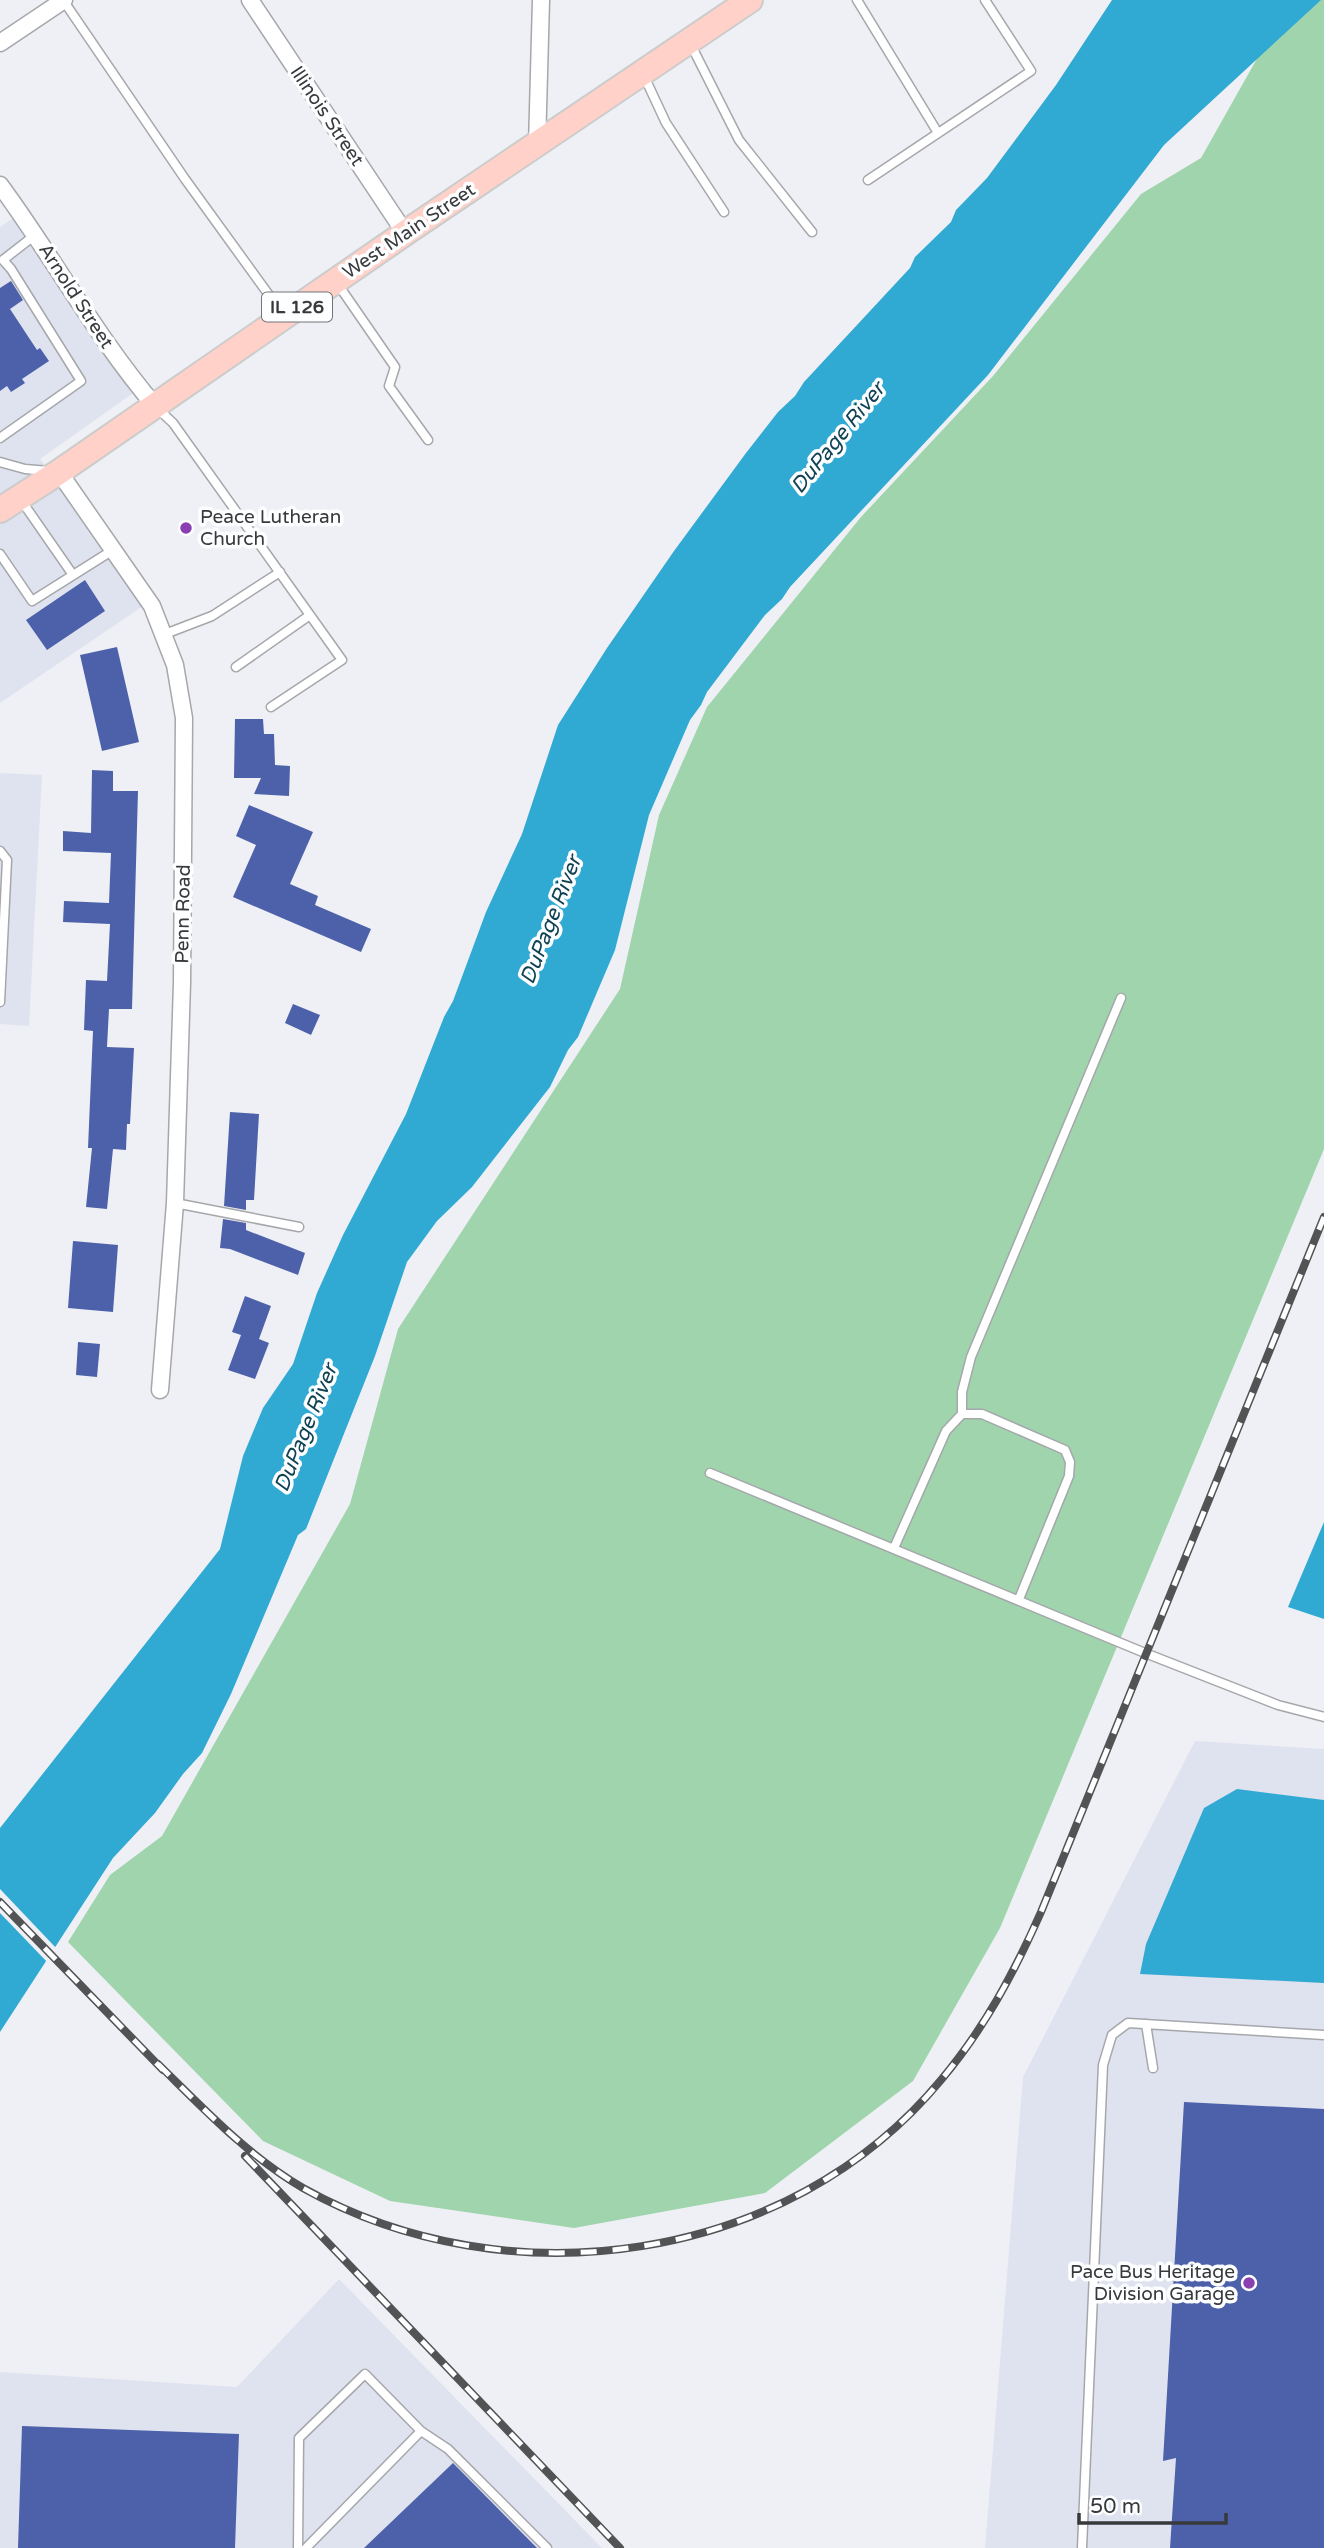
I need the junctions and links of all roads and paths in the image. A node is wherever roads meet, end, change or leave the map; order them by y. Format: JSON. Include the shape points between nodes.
{"nodes":[{"id":1,"x":64,"y":0,"type":"edge"},
{"id":2,"x":250,"y":0,"type":"edge"},
{"id":3,"x":541,"y":0,"type":"edge"},
{"id":4,"x":750,"y":0,"type":"edge"},
{"id":5,"x":857,"y":0,"type":"edge"},
{"id":6,"x":985,"y":0,"type":"edge"},
{"id":7,"x":689,"y":41,"type":"junction"},
{"id":8,"x":0,"y":43,"type":"edge"},
{"id":9,"x":643,"y":73,"type":"junction"},
{"id":10,"x":939,"y":133,"type":"junction"},
{"id":11,"x":537,"y":146,"type":"junction"},
{"id":12,"x":868,"y":180,"type":"dead end"},
{"id":13,"x":0,"y":185,"type":"edge"},
{"id":14,"x":724,"y":212,"type":"dead end"},
{"id":15,"x":812,"y":232,"type":"dead end"},
{"id":16,"x":405,"y":233,"type":"junction"},
{"id":17,"x":36,"y":234,"type":"junction"},
{"id":18,"x":1,"y":261,"type":"edge"},
{"id":19,"x":335,"y":281,"type":"junction"},
{"id":20,"x":284,"y":316,"type":"junction"},
{"id":21,"x":155,"y":406,"type":"junction"},
{"id":22,"x":0,"y":438,"type":"edge"},
{"id":23,"x":428,"y":440,"type":"dead end"},
{"id":24,"x":0,"y":462,"type":"edge"},
{"id":25,"x":59,"y":472,"type":"junction"},
{"id":26,"x":10,"y":504,"type":"edge"},
{"id":27,"x":113,"y":550,"type":"junction"},
{"id":28,"x":0,"y":555,"type":"edge"},
{"id":29,"x":280,"y":572,"type":"junction"},
{"id":30,"x":73,"y":575,"type":"junction"},
{"id":31,"x":310,"y":615,"type":"junction"},
{"id":32,"x":165,"y":634,"type":"junction"},
{"id":33,"x":236,"y":667,"type":"dead end"},
{"id":34,"x":271,"y":707,"type":"dead end"},
{"id":35,"x":0,"y":851,"type":"edge"},
{"id":36,"x":1121,"y":998,"type":"dead end"},
{"id":37,"x":0,"y":1002,"type":"edge"},
{"id":38,"x":174,"y":1203,"type":"junction"},
{"id":39,"x":299,"y":1227,"type":"dead end"},
{"id":40,"x":160,"y":1390,"type":"dead end"},
{"id":41,"x":962,"y":1414,"type":"junction"},
{"id":42,"x":710,"y":1473,"type":"dead end"},
{"id":43,"x":894,"y":1548,"type":"junction"},
{"id":44,"x":1019,"y":1599,"type":"junction"},
{"id":45,"x":1324,"y":1717,"type":"edge"},
{"id":46,"x":1146,"y":2024,"type":"junction"},
{"id":47,"x":1324,"y":2035,"type":"edge"},
{"id":48,"x":1153,"y":2068,"type":"dead end"},
{"id":49,"x":421,"y":2431,"type":"junction"},
{"id":50,"x":298,"y":2548,"type":"edge"},
{"id":51,"x":306,"y":2548,"type":"edge"},
{"id":52,"x":547,"y":2548,"type":"edge"},
{"id":53,"x":1082,"y":2548,"type":"edge"}],
"edges":[{"from":1,"to":8,"type":"street"},
{"from":1,"to":20,"type":"lane"},
{"from":2,"to":16,"type":"street","name":"Illinois Street"},
{"from":3,"to":11,"type":"street"},
{"from":4,"to":7,"type":"main road","name":"West Main Street","number":"IL 126"},
{"from":5,"to":10,"type":"lane"},
{"from":6,"to":10,"type":"lane","via":[[1031,71]]},
{"from":7,"to":9,"type":"main road","name":"West Main Street","number":"IL 126"},
{"from":7,"to":15,"type":"lane","via":[[739,140]]},
{"from":9,"to":11,"type":"main road","name":"West Main Street","number":"IL 126"},
{"from":9,"to":14,"type":"lane","via":[[666,123]]},
{"from":10,"to":12,"type":"lane"},
{"from":11,"to":16,"type":"main road","name":"West Main Street","number":"IL 126"},
{"from":13,"to":17,"type":"street","name":"Arnold Street"},
{"from":16,"to":19,"type":"main road","name":"West Main Street","number":"IL 126"},
{"from":17,"to":18,"type":"lane"},
{"from":17,"to":21,"type":"street","name":"Arnold Street","via":[[127,373]]},
{"from":18,"to":22,"type":"lane","via":[[81,381]]},
{"from":19,"to":20,"type":"main road","name":"West Main Street","number":"IL 126"},
{"from":19,"to":23,"type":"lane","via":[[395,367],[389,386]]},
{"from":20,"to":21,"type":"main road","name":"West Main Street","number":"IL 126"},
{"from":21,"to":25,"type":"main road","name":"West Main Street","number":"IL 126"},
{"from":21,"to":29,"type":"lane","via":[[173,423]]},
{"from":24,"to":25,"type":"lane"},
{"from":25,"to":26,"type":"main road","name":"West Main Street"},
{"from":25,"to":27,"type":"street","name":"Penn Road"},
{"from":26,"to":30,"type":"lane"},
{"from":27,"to":30,"type":"lane"},
{"from":27,"to":32,"type":"street","name":"Penn Road","via":[[152,606]]},
{"from":28,"to":30,"type":"lane","via":[[32,601]]},
{"from":29,"to":31,"type":"lane"},
{"from":29,"to":32,"type":"lane","via":[[212,616]]},
{"from":31,"to":33,"type":"lane"},
{"from":31,"to":34,"type":"lane","via":[[342,660]]},
{"from":32,"to":38,"type":"street","name":"Penn Road","via":[[182,695],[186,754]]},
{"from":35,"to":37,"type":"lane","via":[[7,859]]},
{"from":36,"to":41,"type":"lane","via":[[971,1357]]},
{"from":38,"to":39,"type":"lane"},
{"from":38,"to":40,"type":"street","name":"Penn Road"},
{"from":41,"to":43,"type":"lane","via":[[946,1431]]},
{"from":41,"to":44,"type":"lane","via":[[982,1414],[1065,1450],[1070,1462],[1069,1476]]},
{"from":42,"to":43,"type":"lane"},
{"from":43,"to":44,"type":"lane"},
{"from":44,"to":45,"type":"lane","via":[[1278,1705]]},
{"from":46,"to":47,"type":"lane"},
{"from":46,"to":48,"type":"lane"},
{"from":46,"to":53,"type":"lane","via":[[1129,2023],[1112,2035],[1102,2065]]},
{"from":49,"to":50,"type":"lane","via":[[365,2374],[299,2438]]},
{"from":49,"to":51,"type":"lane"},
{"from":49,"to":52,"type":"lane","via":[[449,2449]]}]}
